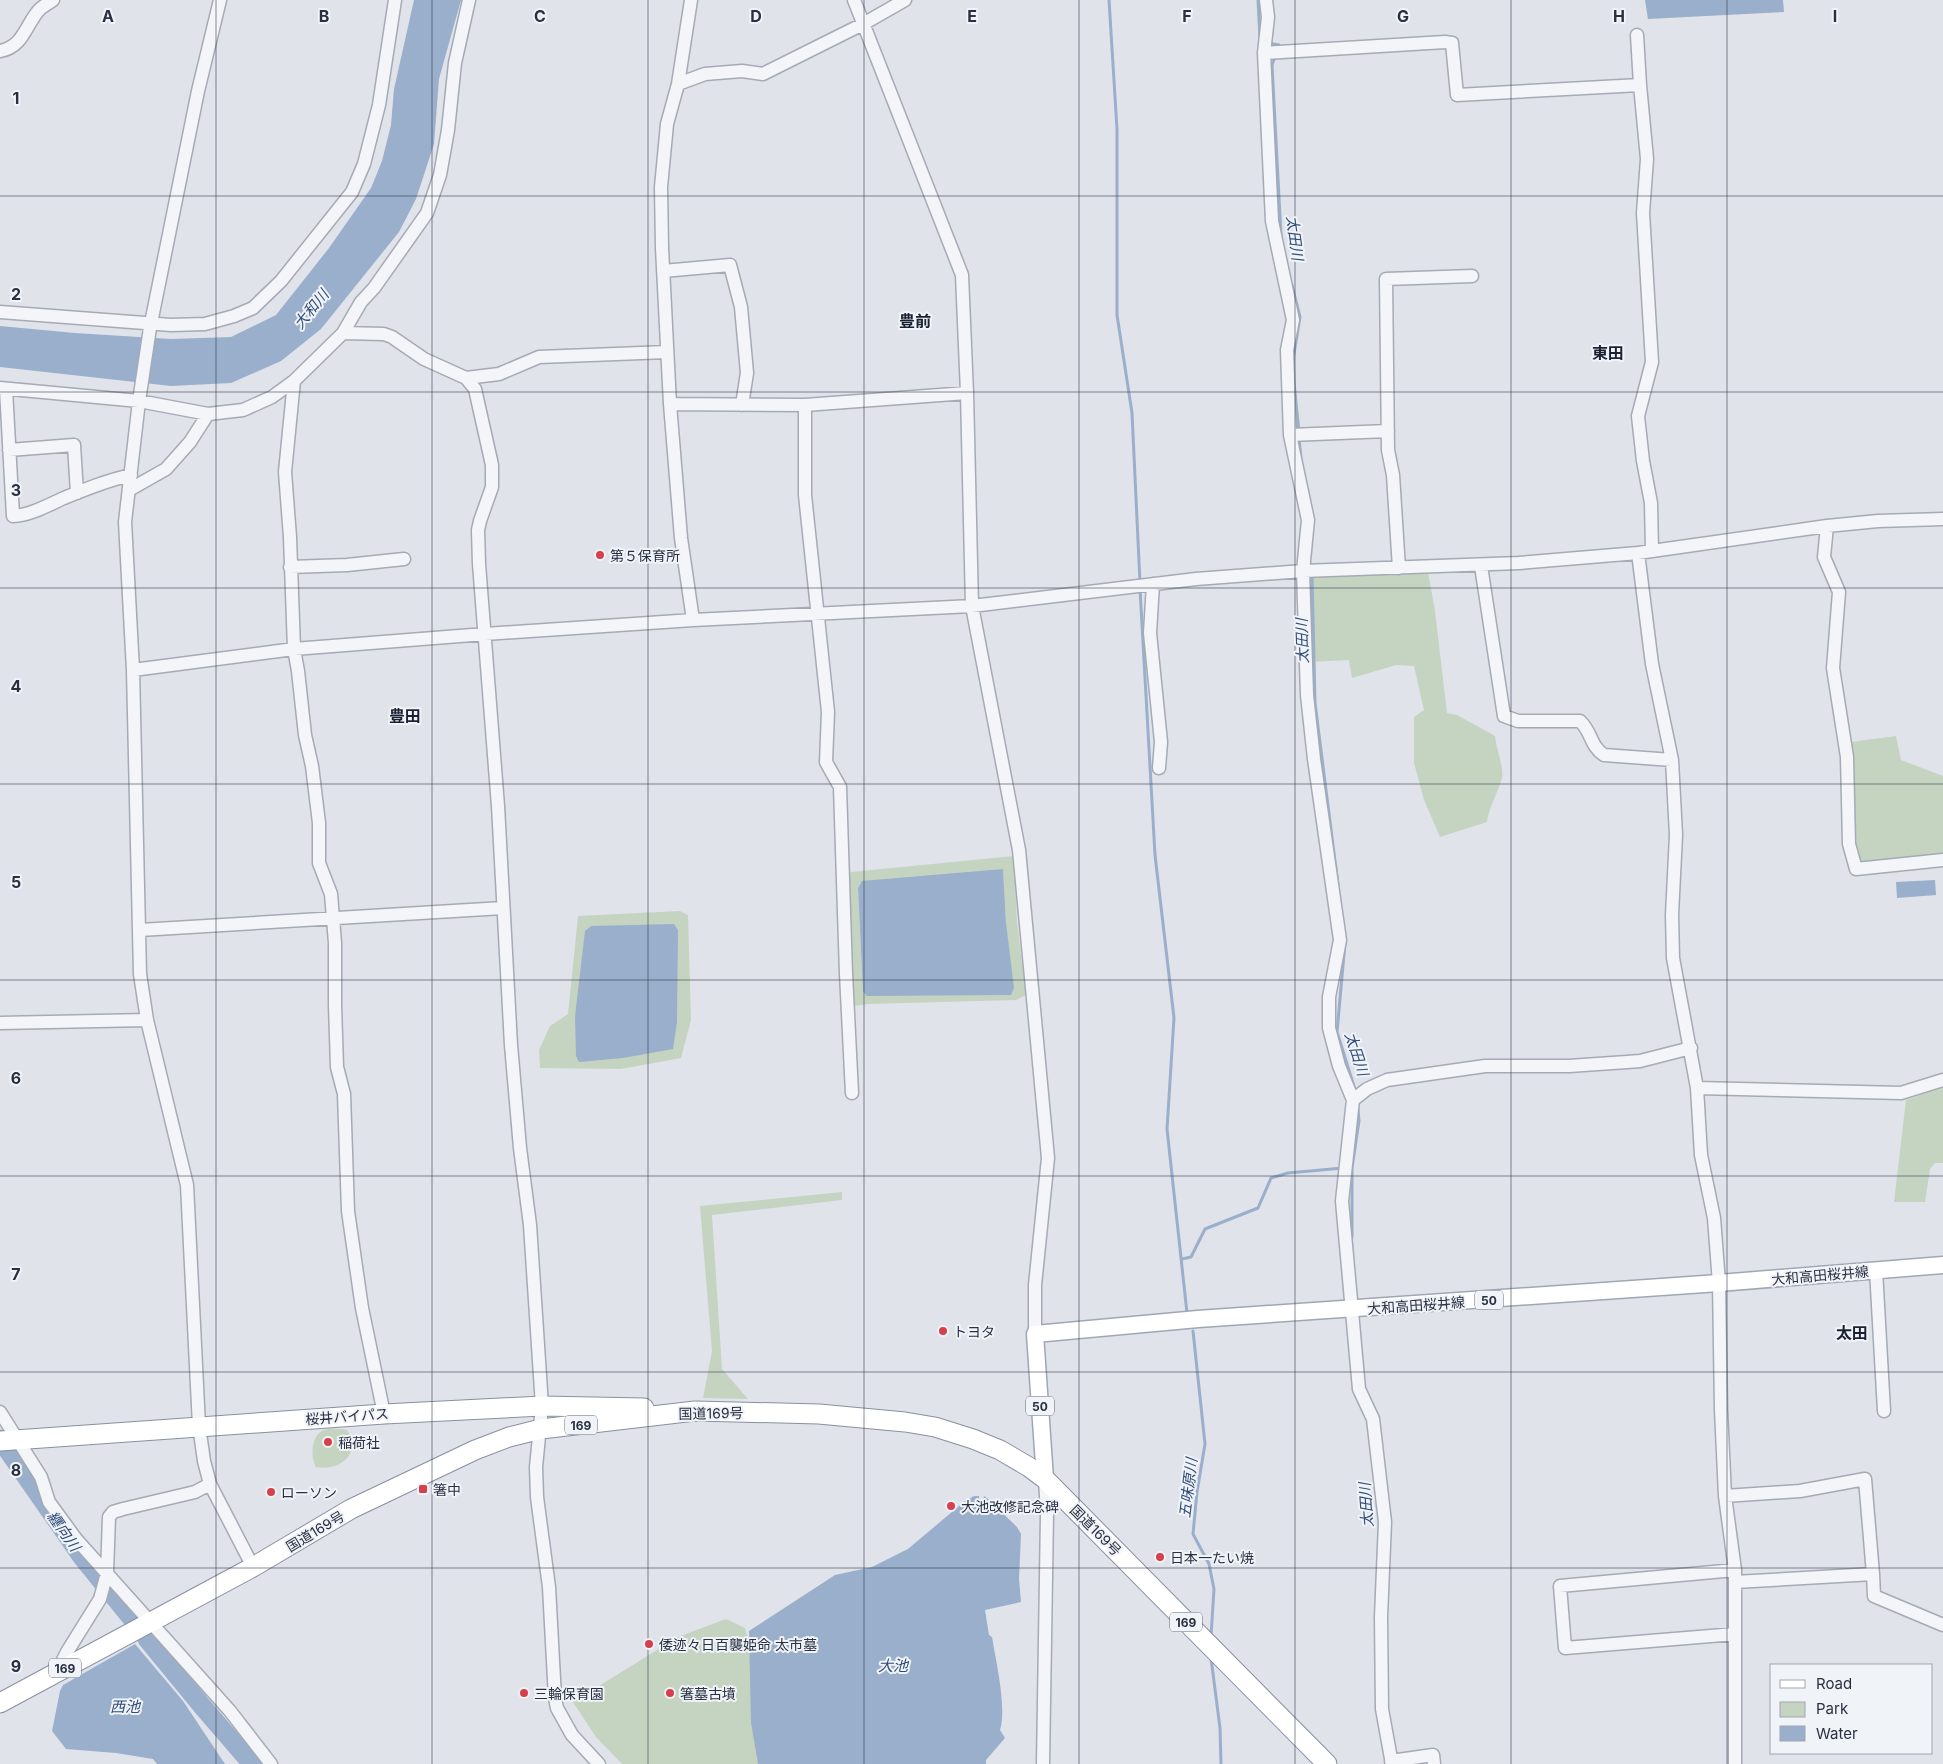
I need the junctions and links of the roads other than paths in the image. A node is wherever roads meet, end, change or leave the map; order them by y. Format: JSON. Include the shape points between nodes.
{"nodes":[{"id":1,"x":53,"y":0,"type":"edge"},
{"id":2,"x":220,"y":0,"type":"edge"},
{"id":3,"x":395,"y":0,"type":"edge"},
{"id":4,"x":469,"y":0,"type":"edge"},
{"id":5,"x":691,"y":0,"type":"edge"},
{"id":6,"x":854,"y":0,"type":"edge"},
{"id":7,"x":905,"y":0,"type":"edge"},
{"id":8,"x":1266,"y":0,"type":"edge"},
{"id":9,"x":863,"y":24,"type":"junction"},
{"id":10,"x":1638,"y":36,"type":"dead end"},
{"id":11,"x":0,"y":51,"type":"edge"},
{"id":12,"x":1264,"y":53,"type":"junction"},
{"id":13,"x":678,"y":84,"type":"junction"},
{"id":14,"x":1640,"y":85,"type":"junction"},
{"id":15,"x":663,"y":271,"type":"junction"},
{"id":16,"x":1472,"y":276,"type":"dead end"},
{"id":17,"x":0,"y":312,"type":"edge"},
{"id":18,"x":151,"y":326,"type":"junction"},
{"id":19,"x":343,"y":333,"type":"junction"},
{"id":20,"x":667,"y":352,"type":"junction"},
{"id":21,"x":466,"y":378,"type":"junction"},
{"id":22,"x":294,"y":381,"type":"junction"},
{"id":23,"x":3,"y":388,"type":"edge"},
{"id":24,"x":967,"y":393,"type":"junction"},
{"id":25,"x":140,"y":397,"type":"junction"},
{"id":26,"x":670,"y":404,"type":"junction"},
{"id":27,"x":742,"y":404,"type":"junction"},
{"id":28,"x":805,"y":405,"type":"junction"},
{"id":29,"x":208,"y":414,"type":"junction"},
{"id":30,"x":1388,"y":431,"type":"junction"},
{"id":31,"x":1290,"y":435,"type":"junction"},
{"id":32,"x":6,"y":446,"type":"edge"},
{"id":33,"x":131,"y":475,"type":"junction"},
{"id":34,"x":129,"y":490,"type":"junction"},
{"id":35,"x":77,"y":492,"type":"junction"},
{"id":36,"x":1943,"y":519,"type":"edge"},
{"id":37,"x":1827,"y":526,"type":"junction"},
{"id":38,"x":1652,"y":550,"type":"junction"},
{"id":39,"x":1638,"y":553,"type":"junction"},
{"id":40,"x":404,"y":559,"type":"dead end"},
{"id":41,"x":1481,"y":566,"type":"junction"},
{"id":42,"x":290,"y":567,"type":"junction"},
{"id":43,"x":1398,"y":568,"type":"junction"},
{"id":44,"x":1303,"y":571,"type":"junction"},
{"id":45,"x":1153,"y":584,"type":"junction"},
{"id":46,"x":972,"y":606,"type":"junction"},
{"id":47,"x":818,"y":613,"type":"junction"},
{"id":48,"x":693,"y":620,"type":"junction"},
{"id":49,"x":484,"y":634,"type":"junction"},
{"id":50,"x":294,"y":649,"type":"junction"},
{"id":51,"x":133,"y":670,"type":"junction"},
{"id":52,"x":1672,"y":760,"type":"junction"},
{"id":53,"x":1159,"y":768,"type":"dead end"},
{"id":54,"x":1943,"y":860,"type":"edge"},
{"id":55,"x":503,"y":908,"type":"junction"},
{"id":56,"x":333,"y":919,"type":"junction"},
{"id":57,"x":140,"y":930,"type":"junction"},
{"id":58,"x":147,"y":1020,"type":"junction"},
{"id":59,"x":0,"y":1023,"type":"edge"},
{"id":60,"x":1691,"y":1048,"type":"junction"},
{"id":61,"x":1943,"y":1080,"type":"edge"},
{"id":62,"x":1697,"y":1088,"type":"junction"},
{"id":63,"x":852,"y":1093,"type":"dead end"},
{"id":64,"x":1354,"y":1100,"type":"junction"},
{"id":65,"x":1943,"y":1265,"type":"edge"},
{"id":66,"x":1876,"y":1270,"type":"junction"},
{"id":67,"x":1718,"y":1283,"type":"junction"},
{"id":68,"x":1352,"y":1309,"type":"junction"},
{"id":69,"x":1035,"y":1334,"type":"junction"},
{"id":70,"x":542,"y":1406,"type":"junction"},
{"id":71,"x":695,"y":1410,"type":"junction"},
{"id":72,"x":1884,"y":1410,"type":"dead end"},
{"id":73,"x":0,"y":1412,"type":"edge"},
{"id":74,"x":384,"y":1414,"type":"junction"},
{"id":75,"x":200,"y":1426,"type":"junction"},
{"id":76,"x":541,"y":1429,"type":"junction"},
{"id":77,"x":9,"y":1440,"type":"edge"},
{"id":78,"x":1045,"y":1479,"type":"junction"},
{"id":79,"x":210,"y":1484,"type":"junction"},
{"id":80,"x":1725,"y":1496,"type":"junction"},
{"id":81,"x":1078,"y":1512,"type":"junction"},
{"id":82,"x":1047,"y":1514,"type":"junction"},
{"id":83,"x":253,"y":1567,"type":"junction"},
{"id":84,"x":1873,"y":1574,"type":"junction"},
{"id":85,"x":107,"y":1575,"type":"junction"},
{"id":86,"x":1735,"y":1576,"type":"junction"},
{"id":87,"x":152,"y":1621,"type":"junction"},
{"id":88,"x":1943,"y":1625,"type":"edge"},
{"id":89,"x":1735,"y":1634,"type":"junction"},
{"id":90,"x":57,"y":1672,"type":"junction"},
{"id":91,"x":0,"y":1703,"type":"edge"},
{"id":92,"x":1392,"y":1762,"type":"edge"},
{"id":93,"x":271,"y":1764,"type":"edge"},
{"id":94,"x":599,"y":1764,"type":"edge"},
{"id":95,"x":1043,"y":1764,"type":"edge"},
{"id":96,"x":1328,"y":1764,"type":"edge"},
{"id":97,"x":1434,"y":1764,"type":"edge"},
{"id":98,"x":1735,"y":1764,"type":"edge"}],
"edges":[{"from":1,"to":11,"type":"street","via":[[39,10],[12,47]]},
{"from":2,"to":18,"type":"street","via":[[198,91]]},
{"from":3,"to":18,"type":"street","via":[[379,105],[364,164],[352,192],[281,281],[253,308],[205,324]]},
{"from":4,"to":19,"type":"street","via":[[455,63],[440,175],[427,213],[361,302]]},
{"from":5,"to":13,"type":"street"},
{"from":6,"to":9,"type":"street"},
{"from":7,"to":9,"type":"street"},
{"from":8,"to":12,"type":"street","via":[[1268,17]]},
{"from":9,"to":13,"type":"street","via":[[763,74],[742,71],[705,74]]},
{"from":9,"to":24,"type":"street","via":[[962,275]]},
{"from":10,"to":14,"type":"street"},
{"from":12,"to":14,"type":"street","via":[[1445,42],[1452,44],[1457,95]]},
{"from":12,"to":31,"type":"street","via":[[1272,221],[1293,320],[1287,350]]},
{"from":13,"to":15,"type":"street","via":[[667,124],[661,186]]},
{"from":14,"to":38,"type":"street","via":[[1647,159],[1643,212],[1652,362],[1638,416],[1651,503]]},
{"from":15,"to":20,"type":"street"},
{"from":15,"to":27,"type":"street","via":[[730,265],[741,307],[748,373]]},
{"from":16,"to":30,"type":"street","via":[[1386,279]]},
{"from":17,"to":18,"type":"street"},
{"from":18,"to":25,"type":"street"},
{"from":19,"to":21,"type":"street","via":[[384,334],[424,359]]},
{"from":19,"to":22,"type":"street"},
{"from":20,"to":21,"type":"street","via":[[539,357],[499,374]]},
{"from":20,"to":26,"type":"street"},
{"from":21,"to":49,"type":"street","via":[[475,389],[492,465],[492,487],[478,530]]},
{"from":22,"to":29,"type":"street","via":[[272,397],[243,410]]},
{"from":22,"to":42,"type":"street","via":[[285,472]]},
{"from":23,"to":25,"type":"street"},
{"from":23,"to":32,"type":"street"},
{"from":24,"to":28,"type":"street"},
{"from":24,"to":46,"type":"street"},
{"from":25,"to":29,"type":"street"},
{"from":25,"to":33,"type":"street"},
{"from":26,"to":27,"type":"street"},
{"from":26,"to":48,"type":"street","via":[[681,538]]},
{"from":27,"to":28,"type":"street"},
{"from":28,"to":47,"type":"street","via":[[805,495]]},
{"from":29,"to":34,"type":"street","via":[[190,442],[166,469]]},
{"from":30,"to":31,"type":"street"},
{"from":30,"to":43,"type":"street"},
{"from":31,"to":44,"type":"street","via":[[1308,520]]},
{"from":32,"to":35,"type":"street","via":[[74,445]]},
{"from":32,"to":35,"type":"street","via":[[13,516],[23,516]]},
{"from":33,"to":34,"type":"street"},
{"from":33,"to":35,"type":"street"},
{"from":34,"to":51,"type":"street","via":[[125,522]]},
{"from":36,"to":37,"type":"street"},
{"from":37,"to":38,"type":"street"},
{"from":37,"to":54,"type":"street","via":[[1824,557],[1839,592],[1834,668],[1847,757],[1849,844],[1856,868]]},
{"from":38,"to":39,"type":"street"},
{"from":39,"to":41,"type":"street"},
{"from":39,"to":52,"type":"street","via":[[1652,664]]},
{"from":40,"to":42,"type":"street","via":[[347,566]]},
{"from":41,"to":43,"type":"street"},
{"from":41,"to":52,"type":"street","via":[[1504,716],[1518,721],[1580,721],[1586,726],[1596,750],[1604,756]]},
{"from":42,"to":50,"type":"street"},
{"from":43,"to":44,"type":"street"},
{"from":44,"to":45,"type":"street"},
{"from":44,"to":64,"type":"street","via":[[1308,704],[1340,940],[1329,997],[1329,1028],[1337,1059]]},
{"from":45,"to":46,"type":"street"},
{"from":45,"to":53,"type":"street","via":[[1150,633],[1161,742]]},
{"from":46,"to":47,"type":"street"},
{"from":46,"to":69,"type":"street","via":[[1019,850],[1048,1158],[1035,1285]]},
{"from":47,"to":48,"type":"street"},
{"from":47,"to":63,"type":"street","via":[[828,712],[826,762],[840,787]]},
{"from":48,"to":49,"type":"street"},
{"from":49,"to":50,"type":"street"},
{"from":49,"to":55,"type":"street"},
{"from":50,"to":51,"type":"street"},
{"from":50,"to":56,"type":"street","via":[[319,823],[319,862],[332,894]]},
{"from":51,"to":57,"type":"street"},
{"from":52,"to":60,"type":"street","via":[[1676,835],[1673,958]]},
{"from":55,"to":56,"type":"street"},
{"from":55,"to":70,"type":"street","via":[[511,1045],[530,1224]]},
{"from":56,"to":57,"type":"street"},
{"from":56,"to":74,"type":"street","via":[[337,1067],[344,1094],[348,1211],[362,1308]]},
{"from":57,"to":58,"type":"street","via":[[140,974]]},
{"from":58,"to":59,"type":"street"},
{"from":58,"to":75,"type":"street","via":[[187,1186]]},
{"from":60,"to":62,"type":"street"},
{"from":60,"to":64,"type":"street","via":[[1634,1061],[1569,1066],[1485,1066],[1386,1080]]},
{"from":61,"to":62,"type":"street","via":[[1901,1093]]},
{"from":62,"to":67,"type":"street","via":[[1701,1155],[1714,1212]]},
{"from":64,"to":68,"type":"street","via":[[1342,1201]]},
{"from":65,"to":66,"type":"main road","name":"大和高田桜井線","number":"50"},
{"from":66,"to":67,"type":"main road","name":"大和高田桜井線","number":"50"},
{"from":66,"to":72,"type":"street"},
{"from":67,"to":68,"type":"main road","name":"大和高田桜井線","number":"50"},
{"from":67,"to":80,"type":"street"},
{"from":68,"to":69,"type":"main road","name":"大和高田桜井線","number":"50"},
{"from":68,"to":92,"type":"street","via":[[1359,1388],[1373,1419],[1385,1522],[1382,1709]]},
{"from":69,"to":78,"type":"main road","number":"50"},
{"from":70,"to":71,"type":"highway","name":"桜井バイパス","number":"169"},
{"from":70,"to":74,"type":"highway","name":"桜井バイパス","number":"169"},
{"from":70,"to":76,"type":"street"},
{"from":71,"to":76,"type":"highway","name":"国道169号","number":"169"},
{"from":71,"to":78,"type":"highway","name":"国道169号","number":"169","via":[[819,1414],[935,1427],[974,1438],[1000,1450]]},
{"from":73,"to":77,"type":"street"},
{"from":74,"to":75,"type":"highway","name":"桜井バイパス","number":"169"},
{"from":75,"to":77,"type":"highway","name":"桜井バイパス","number":"169"},
{"from":75,"to":79,"type":"street"},
{"from":76,"to":83,"type":"highway","name":"国道169号","number":"169","via":[[475,1450],[360,1505]]},
{"from":76,"to":94,"type":"street","via":[[536,1467],[537,1497],[550,1587],[557,1708],[572,1734]]},
{"from":77,"to":85,"type":"street","via":[[40,1478],[49,1502]]},
{"from":78,"to":81,"type":"highway","name":"国道169号","number":"169"},
{"from":78,"to":82,"type":"street"},
{"from":79,"to":83,"type":"street"},
{"from":79,"to":85,"type":"street","via":[[195,1492],[113,1512],[109,1517]]},
{"from":80,"to":84,"type":"street","via":[[1800,1491],[1865,1479]]},
{"from":80,"to":86,"type":"street"},
{"from":81,"to":82,"type":"street","via":[[1054,1505]]},
{"from":81,"to":96,"type":"highway","name":"国道169号","number":"169"},
{"from":82,"to":95,"type":"street"},
{"from":83,"to":87,"type":"highway","name":"国道169号","number":"169"},
{"from":84,"to":86,"type":"street"},
{"from":84,"to":88,"type":"street","via":[[1874,1596]]},
{"from":85,"to":87,"type":"street"},
{"from":85,"to":90,"type":"street","via":[[100,1599]]},
{"from":86,"to":89,"type":"street"},
{"from":86,"to":89,"type":"street","via":[[1560,1586],[1565,1648]]},
{"from":87,"to":90,"type":"highway","name":"国道169号","number":"169"},
{"from":87,"to":93,"type":"street"},
{"from":89,"to":98,"type":"street"},
{"from":90,"to":91,"type":"highway","name":"国道169号","number":"169"},
{"from":92,"to":97,"type":"street","via":[[1433,1755]]}]}
